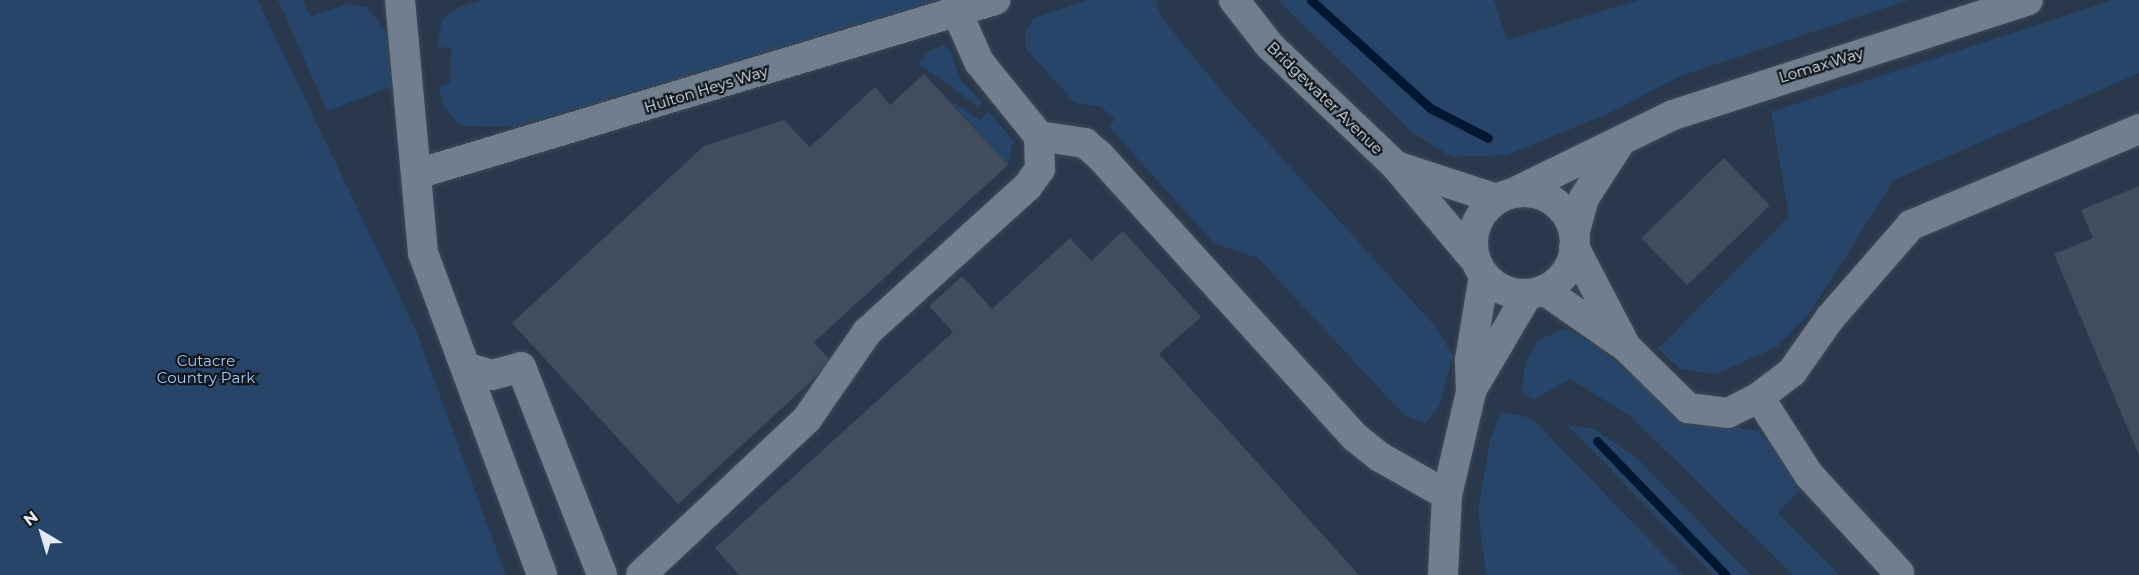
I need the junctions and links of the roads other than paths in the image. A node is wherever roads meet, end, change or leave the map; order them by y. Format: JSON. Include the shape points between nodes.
{"nodes":[{"id":1,"x":400,"y":0,"type":"edge"},
{"id":2,"x":995,"y":0,"type":"edge"},
{"id":3,"x":1234,"y":0,"type":"edge"},
{"id":4,"x":2028,"y":0,"type":"edge"},
{"id":5,"x":957,"y":12,"type":"junction"},
{"id":6,"x":2139,"y":129,"type":"edge"},
{"id":7,"x":1039,"y":136,"type":"junction"},
{"id":8,"x":1619,"y":144,"type":"junction"},
{"id":9,"x":1396,"y":166,"type":"junction"},
{"id":10,"x":417,"y":174,"type":"junction"},
{"id":11,"x":1505,"y":196,"type":"junction"},
{"id":12,"x":1574,"y":241,"type":"junction"},
{"id":13,"x":1480,"y":268,"type":"junction"},
{"id":14,"x":1536,"y":292,"type":"junction"},
{"id":15,"x":1627,"y":348,"type":"junction"},
{"id":16,"x":468,"y":368,"type":"junction"},
{"id":17,"x":1471,"y":392,"type":"junction"},
{"id":18,"x":1759,"y":397,"type":"junction"},
{"id":19,"x":1447,"y":495,"type":"junction"},
{"id":20,"x":1899,"y":573,"type":"dead end"},
{"id":21,"x":542,"y":575,"type":"edge"},
{"id":22,"x":602,"y":575,"type":"edge"},
{"id":23,"x":641,"y":575,"type":"edge"},
{"id":24,"x":1443,"y":575,"type":"edge"}],
"edges":[{"from":1,"to":10,"type":"street"},
{"from":2,"to":5,"type":"street","name":"Hulton Heys Way"},
{"from":3,"to":9,"type":"street","name":"Bridgewater Avenue","via":[[1270,46]]},
{"from":4,"to":8,"type":"street","name":"Lomax Way","via":[[1738,91],[1673,115]]},
{"from":5,"to":7,"type":"street","via":[[983,68]]},
{"from":5,"to":10,"type":"street","name":"Hulton Heys Way"},
{"from":6,"to":18,"type":"street","via":[[1911,225],[1830,318],[1792,372]]},
{"from":7,"to":19,"type":"street","via":[[1085,143],[1100,156],[1355,437],[1380,457]]},
{"from":7,"to":23,"type":"street","via":[[1040,169],[1028,186],[867,332],[807,419]]},
{"from":8,"to":11,"type":"street","name":"Lomax Way"},
{"from":8,"to":12,"type":"street","name":"Lomax Way","via":[[1584,198]]},
{"from":9,"to":11,"type":"street","name":"Bridgewater Avenue"},
{"from":9,"to":13,"type":"street","name":"Bridgewater Avenue"},
{"from":10,"to":16,"type":"street","via":[[423,253],[436,299]]},
{"from":11,"to":12,"type":"street","via":[[1538,195],[1559,206]]},
{"from":11,"to":13,"type":"street","via":[[1475,226]]},
{"from":12,"to":14,"type":"street","via":[[1565,273]]},
{"from":12,"to":15,"type":"street"},
{"from":13,"to":14,"type":"street","via":[[1511,293]]},
{"from":13,"to":17,"type":"street","via":[[1470,360]]},
{"from":14,"to":15,"type":"street"},
{"from":14,"to":17,"type":"street"},
{"from":15,"to":18,"type":"street","via":[[1689,408],[1728,412]]},
{"from":16,"to":21,"type":"street"},
{"from":16,"to":22,"type":"street","via":[[492,375],[521,367]]},
{"from":17,"to":19,"type":"street"},
{"from":18,"to":20,"type":"street","via":[[1809,475]]},
{"from":19,"to":24,"type":"street"}]}
